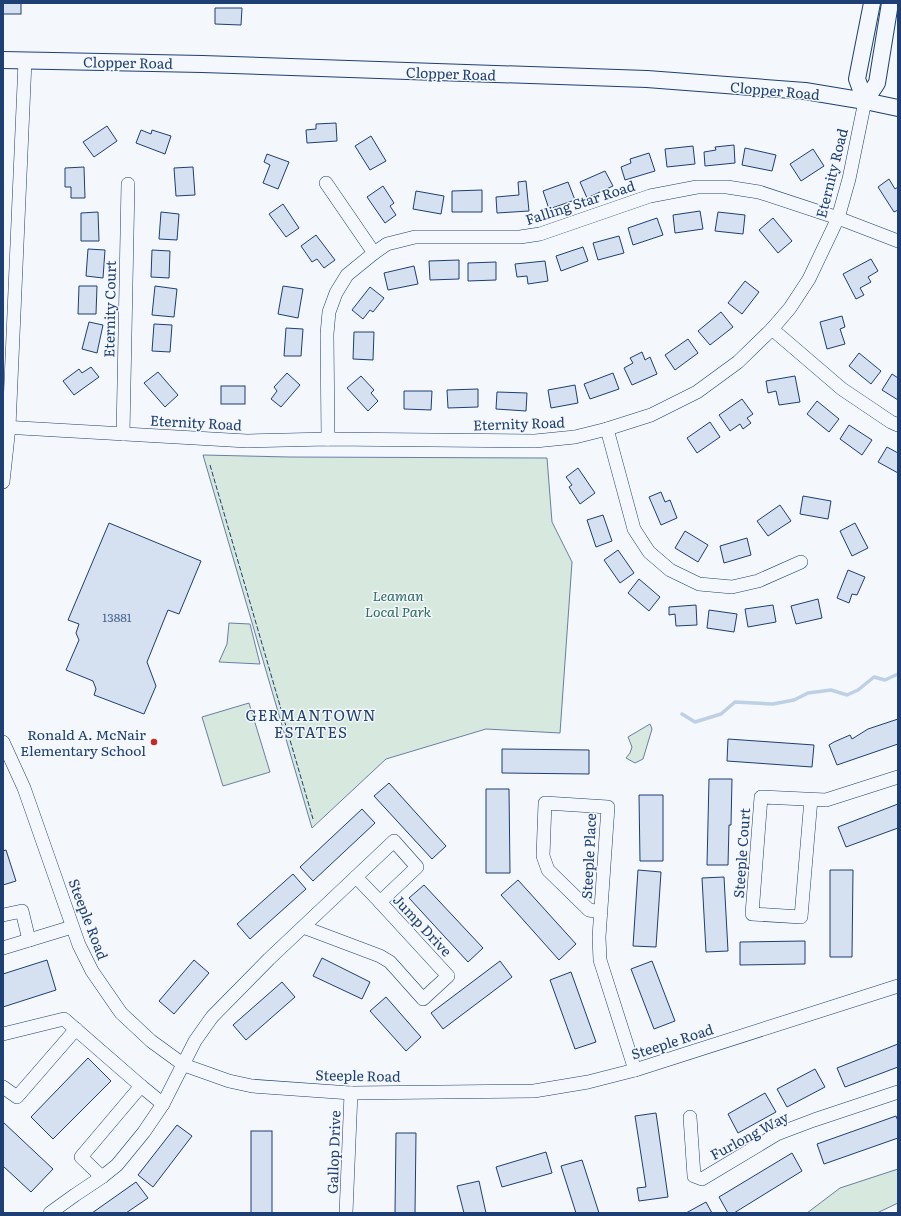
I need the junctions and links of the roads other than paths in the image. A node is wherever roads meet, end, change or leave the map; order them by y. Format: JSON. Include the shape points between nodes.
{"nodes":[{"id":1,"x":872,"y":3,"type":"edge"},
{"id":2,"x":890,"y":3,"type":"edge"},
{"id":3,"x":3,"y":60,"type":"edge"},
{"id":4,"x":24,"y":61,"type":"junction"},
{"id":5,"x":865,"y":101,"type":"junction"},
{"id":6,"x":898,"y":108,"type":"edge"},
{"id":7,"x":326,"y":183,"type":"dead end"},
{"id":8,"x":128,"y":184,"type":"dead end"},
{"id":9,"x":838,"y":218,"type":"junction"},
{"id":10,"x":898,"y":241,"type":"edge"},
{"id":11,"x":374,"y":253,"type":"junction"},
{"id":12,"x":772,"y":329,"type":"junction"},
{"id":13,"x":898,"y":425,"type":"edge"},
{"id":14,"x":6,"y":427,"type":"edge"},
{"id":15,"x":607,"y":429,"type":"junction"},
{"id":16,"x":123,"y":434,"type":"junction"},
{"id":17,"x":328,"y":439,"type":"junction"},
{"id":18,"x":3,"y":482,"type":"edge"},
{"id":19,"x":801,"y":562,"type":"dead end"},
{"id":20,"x":3,"y":742,"type":"edge"},
{"id":21,"x":898,"y":776,"type":"edge"},
{"id":22,"x":811,"y":799,"type":"junction"},
{"id":23,"x":356,"y":877,"type":"junction"},
{"id":24,"x":380,"y":902,"type":"junction"},
{"id":25,"x":601,"y":912,"type":"junction"},
{"id":26,"x":3,"y":915,"type":"edge"},
{"id":27,"x":72,"y":927,"type":"junction"},
{"id":28,"x":303,"y":927,"type":"junction"},
{"id":29,"x":29,"y":940,"type":"junction"},
{"id":30,"x":3,"y":948,"type":"edge"},
{"id":31,"x":898,"y":986,"type":"edge"},
{"id":32,"x":76,"y":1029,"type":"junction"},
{"id":33,"x":3,"y":1034,"type":"edge"},
{"id":34,"x":184,"y":1065,"type":"junction"},
{"id":35,"x":635,"y":1070,"type":"junction"},
{"id":36,"x":141,"y":1086,"type":"junction"},
{"id":37,"x":3,"y":1087,"type":"edge"},
{"id":38,"x":898,"y":1092,"type":"edge"},
{"id":39,"x":351,"y":1093,"type":"junction"},
{"id":40,"x":163,"y":1104,"type":"junction"},
{"id":41,"x":690,"y":1117,"type":"dead end"},
{"id":42,"x":102,"y":1177,"type":"junction"},
{"id":43,"x":50,"y":1213,"type":"edge"},
{"id":44,"x":346,"y":1213,"type":"edge"}],
"edges":[{"from":1,"to":5,"type":"main road","via":[[858,78]]},
{"from":2,"to":5,"type":"main road","via":[[877,83]]},
{"from":3,"to":4,"type":"main road","name":"Clopper Road"},
{"from":4,"to":5,"type":"main road","name":"Clopper Road","via":[[202,64],[648,79],[805,91]]},
{"from":4,"to":14,"type":"street"},
{"from":5,"to":6,"type":"main road","name":"Clopper Road"},
{"from":5,"to":9,"type":"street","name":"Eternity Road"},
{"from":7,"to":11,"type":"street"},
{"from":8,"to":16,"type":"street","name":"Eternity Court"},
{"from":9,"to":10,"type":"street","name":"Falling Star Road"},
{"from":9,"to":11,"type":"street","name":"Falling Star Road","via":[[759,192],[727,187],[697,187],[650,196],[540,234],[520,237],[415,237],[387,244]]},
{"from":9,"to":12,"type":"street","name":"Eternity Road","via":[[810,280]]},
{"from":11,"to":17,"type":"street","name":"Falling Star Road","via":[[347,275],[336,293],[329,312]]},
{"from":12,"to":13,"type":"street","via":[[842,389]]},
{"from":12,"to":15,"type":"street","name":"Eternity Road","via":[[738,362],[697,392],[651,415]]},
{"from":14,"to":16,"type":"street","name":"Eternity Road"},
{"from":14,"to":18,"type":"street"},
{"from":15,"to":17,"type":"street","name":"Eternity Road","via":[[575,437],[535,441]]},
{"from":15,"to":19,"type":"street","via":[[634,529],[649,552],[670,570],[698,584],[732,587],[758,581]]},
{"from":16,"to":17,"type":"street","name":"Eternity Road","via":[[247,441]]},
{"from":20,"to":27,"type":"street","name":"Steeple Road","via":[[24,788]]},
{"from":21,"to":22,"type":"street","name":"Steeple Court","via":[[826,800]]},
{"from":22,"to":22,"type":"street","name":"Steeple Court","via":[[761,797],[752,914],[801,917]]},
{"from":23,"to":24,"type":"street"},
{"from":23,"to":24,"type":"street","name":"Jump Drive","via":[[394,841],[417,867]]},
{"from":23,"to":28,"type":"street","name":"Jump Drive"},
{"from":24,"to":28,"type":"street","name":"Jump Drive","via":[[448,976],[423,999],[390,962]]},
{"from":25,"to":25,"type":"street","name":"Steeple Place","via":[[608,807],[545,803],[544,856],[548,870],[589,910]]},
{"from":25,"to":35,"type":"street","name":"Steeple Place","via":[[600,960]]},
{"from":26,"to":29,"type":"street","via":[[22,911]]},
{"from":27,"to":29,"type":"street"},
{"from":27,"to":34,"type":"street","name":"Steeple Road","via":[[92,971],[121,1013],[150,1041]]},
{"from":28,"to":34,"type":"street","name":"Jump Drive","via":[[212,1017],[195,1041]]},
{"from":29,"to":30,"type":"street"},
{"from":31,"to":35,"type":"street","name":"Steeple Road"},
{"from":32,"to":33,"type":"street","via":[[64,1019]]},
{"from":32,"to":36,"type":"street"},
{"from":32,"to":37,"type":"street","via":[[17,1097]]},
{"from":34,"to":39,"type":"street","name":"Steeple Road","via":[[229,1081],[252,1086]]},
{"from":34,"to":40,"type":"street","name":"Jump Drive"},
{"from":35,"to":39,"type":"street","name":"Steeple Road","via":[[588,1082],[534,1091]]},
{"from":36,"to":40,"type":"street"},
{"from":36,"to":42,"type":"street","via":[[81,1157]]},
{"from":38,"to":41,"type":"street","name":"Furlong Way","via":[[778,1134],[702,1179],[694,1176]]},
{"from":39,"to":44,"type":"street","name":"Gallop Drive"},
{"from":40,"to":42,"type":"street","name":"Jump Drive","via":[[126,1155]]},
{"from":42,"to":43,"type":"street","name":"Jump Drive"}]}
